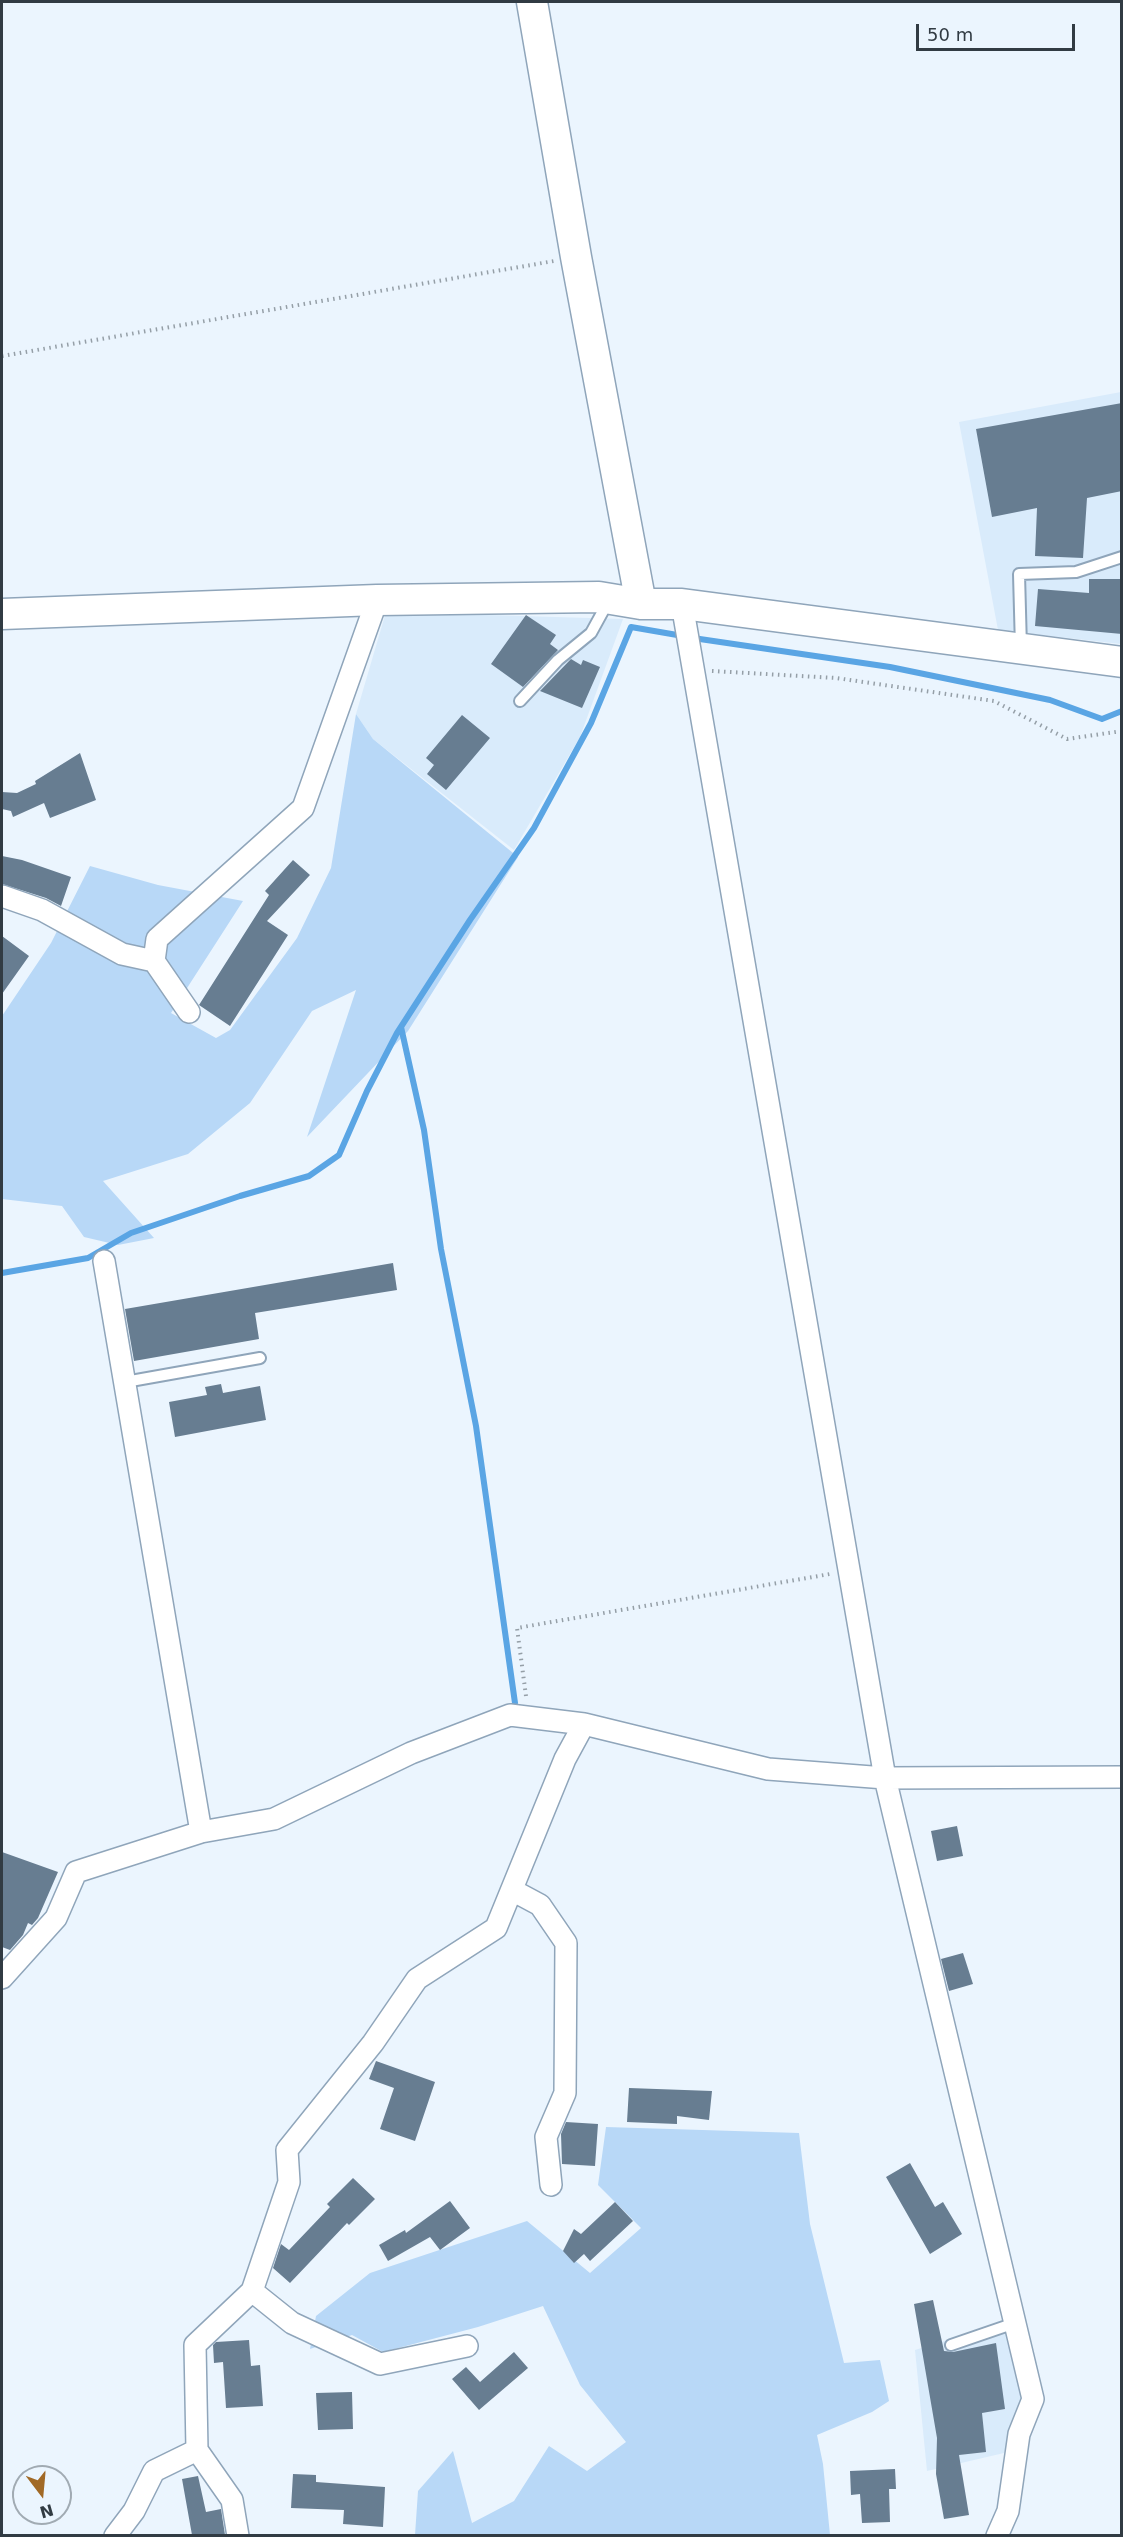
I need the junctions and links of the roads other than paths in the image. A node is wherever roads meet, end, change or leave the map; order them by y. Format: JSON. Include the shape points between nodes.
{"nodes":[{"id":1,"x":531,"y":2,"type":"edge"},
{"id":2,"x":1122,"y":557,"type":"edge"},
{"id":3,"x":610,"y":599,"type":"junction"},
{"id":4,"x":377,"y":600,"type":"junction"},
{"id":5,"x":641,"y":604,"type":"junction"},
{"id":6,"x":2,"y":614,"type":"edge"},
{"id":7,"x":686,"y":626,"type":"junction"},
{"id":8,"x":1022,"y":651,"type":"junction"},
{"id":9,"x":1122,"y":662,"type":"edge"},
{"id":10,"x":520,"y":700,"type":"dead end"},
{"id":11,"x":2,"y":896,"type":"edge"},
{"id":12,"x":154,"y":961,"type":"junction"},
{"id":13,"x":189,"y":1012,"type":"dead end"},
{"id":14,"x":104,"y":1261,"type":"dead end"},
{"id":15,"x":260,"y":1358,"type":"dead end"},
{"id":16,"x":126,"y":1382,"type":"junction"},
{"id":17,"x":584,"y":1724,"type":"junction"},
{"id":18,"x":1122,"y":1777,"type":"edge"},
{"id":19,"x":885,"y":1778,"type":"junction"},
{"id":20,"x":201,"y":1832,"type":"junction"},
{"id":21,"x":512,"y":1890,"type":"junction"},
{"id":22,"x":2,"y":1978,"type":"edge"},
{"id":23,"x":551,"y":2185,"type":"dead end"},
{"id":24,"x":252,"y":2291,"type":"junction"},
{"id":25,"x":1015,"y":2323,"type":"junction"},
{"id":26,"x":951,"y":2345,"type":"dead end"},
{"id":27,"x":467,"y":2346,"type":"dead end"},
{"id":28,"x":197,"y":2450,"type":"junction"},
{"id":29,"x":115,"y":2535,"type":"edge"},
{"id":30,"x":238,"y":2535,"type":"edge"},
{"id":31,"x":997,"y":2535,"type":"edge"}],
"edges":[{"from":1,"to":5,"type":"street"},
{"from":2,"to":8,"type":"lane","via":[[1076,572],[1019,574]]},
{"from":3,"to":4,"type":"street"},
{"from":3,"to":5,"type":"street"},
{"from":3,"to":10,"type":"lane","via":[[591,633],[558,660]]},
{"from":4,"to":6,"type":"street"},
{"from":4,"to":12,"type":"street","via":[[303,808],[157,939]]},
{"from":5,"to":7,"type":"street"},
{"from":7,"to":8,"type":"street"},
{"from":7,"to":19,"type":"street"},
{"from":8,"to":9,"type":"street"},
{"from":11,"to":12,"type":"street","via":[[42,910],[122,954]]},
{"from":12,"to":13,"type":"street"},
{"from":14,"to":16,"type":"street"},
{"from":15,"to":16,"type":"lane"},
{"from":16,"to":20,"type":"street"},
{"from":17,"to":19,"type":"street","via":[[768,1769]]},
{"from":17,"to":20,"type":"street","via":[[510,1715],[411,1753],[274,1819]]},
{"from":17,"to":21,"type":"street","via":[[565,1759]]},
{"from":18,"to":19,"type":"street"},
{"from":19,"to":25,"type":"street"},
{"from":20,"to":22,"type":"street","via":[[76,1872],[56,1918]]},
{"from":21,"to":23,"type":"street","via":[[540,1905],[566,1942],[565,2093],[546,2137]]},
{"from":21,"to":24,"type":"street","via":[[496,1928],[417,1979],[374,2043],[287,2150],[289,2182]]},
{"from":24,"to":27,"type":"street","via":[[292,2323],[381,2364]]},
{"from":24,"to":28,"type":"street","via":[[195,2344]]},
{"from":25,"to":26,"type":"lane"},
{"from":25,"to":31,"type":"street","via":[[1033,2399],[1019,2434],[1008,2511]]},
{"from":28,"to":29,"type":"street","via":[[153,2471],[134,2511]]},
{"from":28,"to":30,"type":"street","via":[[232,2500]]}]}
